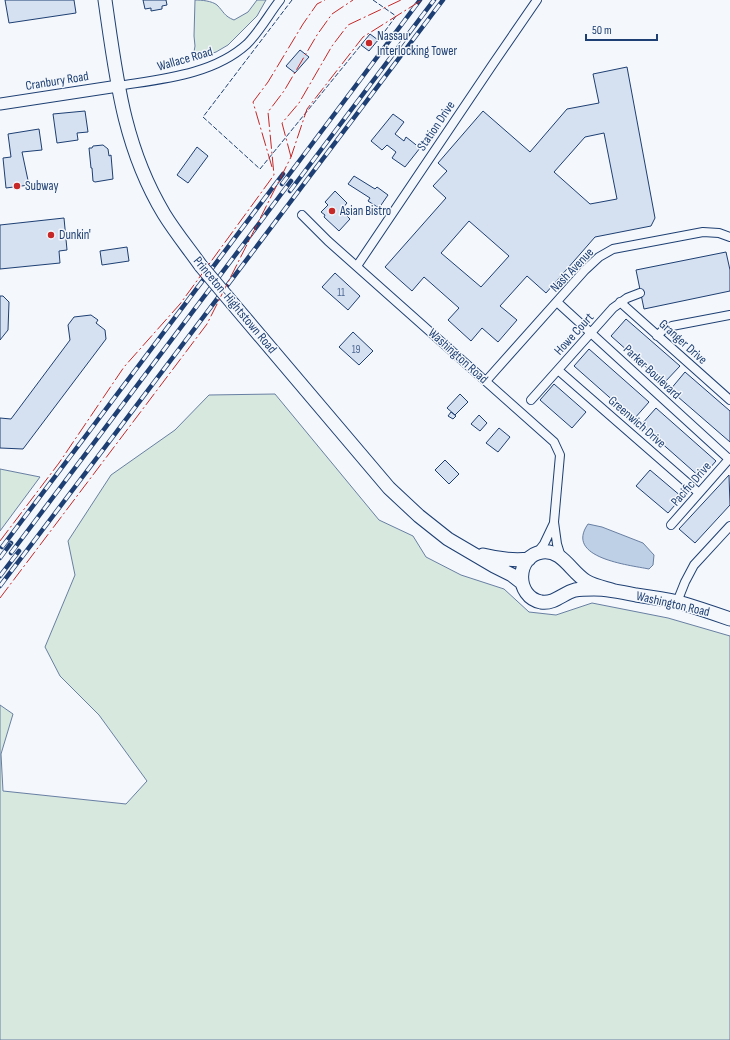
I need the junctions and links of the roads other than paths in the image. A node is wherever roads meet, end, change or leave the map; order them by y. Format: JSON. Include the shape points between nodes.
{"nodes":[{"id":1,"x":105,"y":0,"type":"edge"},
{"id":2,"x":280,"y":0,"type":"edge"},
{"id":3,"x":537,"y":0,"type":"edge"},
{"id":4,"x":118,"y":86,"type":"junction"},
{"id":5,"x":0,"y":104,"type":"edge"},
{"id":6,"x":302,"y":215,"type":"dead end"},
{"id":7,"x":730,"y":236,"type":"edge"},
{"id":8,"x":357,"y":266,"type":"junction"},
{"id":9,"x":640,"y":293,"type":"dead end"},
{"id":10,"x":557,"y":302,"type":"junction"},
{"id":11,"x":620,"y":302,"type":"junction"},
{"id":12,"x":730,"y":315,"type":"edge"},
{"id":13,"x":591,"y":333,"type":"junction"},
{"id":14,"x":658,"y":336,"type":"junction"},
{"id":15,"x":558,"y":370,"type":"junction"},
{"id":16,"x":486,"y":382,"type":"junction"},
{"id":17,"x":531,"y":400,"type":"dead end"},
{"id":18,"x":730,"y":400,"type":"edge"},
{"id":19,"x":730,"y":459,"type":"edge"},
{"id":20,"x":699,"y":493,"type":"junction"},
{"id":21,"x":554,"y":522,"type":"junction"},
{"id":22,"x":671,"y":525,"type":"dead end"},
{"id":23,"x":730,"y":526,"type":"edge"},
{"id":24,"x":467,"y":550,"type":"junction"},
{"id":25,"x":532,"y":557,"type":"junction"},
{"id":26,"x":564,"y":560,"type":"junction"},
{"id":27,"x":522,"y":582,"type":"junction"},
{"id":28,"x":615,"y":591,"type":"junction"},
{"id":29,"x":564,"y":595,"type":"junction"},
{"id":30,"x":677,"y":602,"type":"junction"},
{"id":31,"x":730,"y":619,"type":"edge"}],
"edges":[{"from":1,"to":4,"type":"main road","name":"Princeton-Hightstown Road"},
{"from":2,"to":4,"type":"street","name":"Wallace Road","via":[[250,40],[227,58],[211,66],[165,78]]},
{"from":3,"to":8,"type":"street","name":"Station Drive"},
{"from":4,"to":5,"type":"street","name":"Cranbury Road"},
{"from":4,"to":24,"type":"main road","name":"Princeton-Hightstown Road","bridge":true,"via":[[135,152],[155,198],[201,266],[389,488],[419,516],[448,539]]},
{"from":6,"to":8,"type":"street","name":"Washington Road","via":[[328,242]]},
{"from":7,"to":10,"type":"street","name":"Nash Avenue","via":[[703,232],[613,249],[599,257]]},
{"from":8,"to":16,"type":"street","name":"Washington Road"},
{"from":9,"to":11,"type":"street","name":"Howe Court"},
{"from":10,"to":13,"type":"street","name":"Parker Boulevard"},
{"from":10,"to":16,"type":"street","name":"Nash Avenue"},
{"from":11,"to":13,"type":"street","name":"Howe Court"},
{"from":11,"to":14,"type":"street","name":"Granger Drive"},
{"from":12,"to":14,"type":"street","via":[[672,326]]},
{"from":13,"to":15,"type":"street","name":"Howe Court"},
{"from":13,"to":19,"type":"street","name":"Parker Boulevard"},
{"from":14,"to":18,"type":"street","name":"Granger Drive"},
{"from":15,"to":17,"type":"street","name":"Howe Court"},
{"from":15,"to":20,"type":"street","name":"Greenwich Drive"},
{"from":16,"to":21,"type":"street","name":"Washington Road","via":[[554,442],[560,455]]},
{"from":19,"to":20,"type":"street","name":"Pacific Drive"},
{"from":20,"to":22,"type":"street","name":"Pacific Drive"},
{"from":21,"to":25,"type":"street","name":"Washington Road","via":[[544,544]]},
{"from":21,"to":26,"type":"street","name":"Washington Road","via":[[556,544]]},
{"from":23,"to":30,"type":"street","via":[[694,565]]},
{"from":24,"to":25,"type":"main road","name":"Princeton-Hightstown Road","via":[[504,560],[514,561]]},
{"from":24,"to":27,"type":"main road","name":"Princeton-Hightstown Road"},
{"from":25,"to":26,"type":"main road","via":[[549,552]]},
{"from":25,"to":27,"type":"main road","via":[[521,572]]},
{"from":26,"to":28,"type":"main road","name":"Washington Road","via":[[587,582]]},
{"from":26,"to":29,"type":"main road","via":[[570,571],[571,580]]},
{"from":27,"to":29,"type":"main road","name":"Washington Road","via":[[528,594],[542,602],[550,602]]},
{"from":28,"to":29,"type":"main road","name":"Washington Road","via":[[576,590]]},
{"from":28,"to":30,"type":"main road","name":"Washington Road"},
{"from":30,"to":31,"type":"main road","name":"Washington Road"}]}
